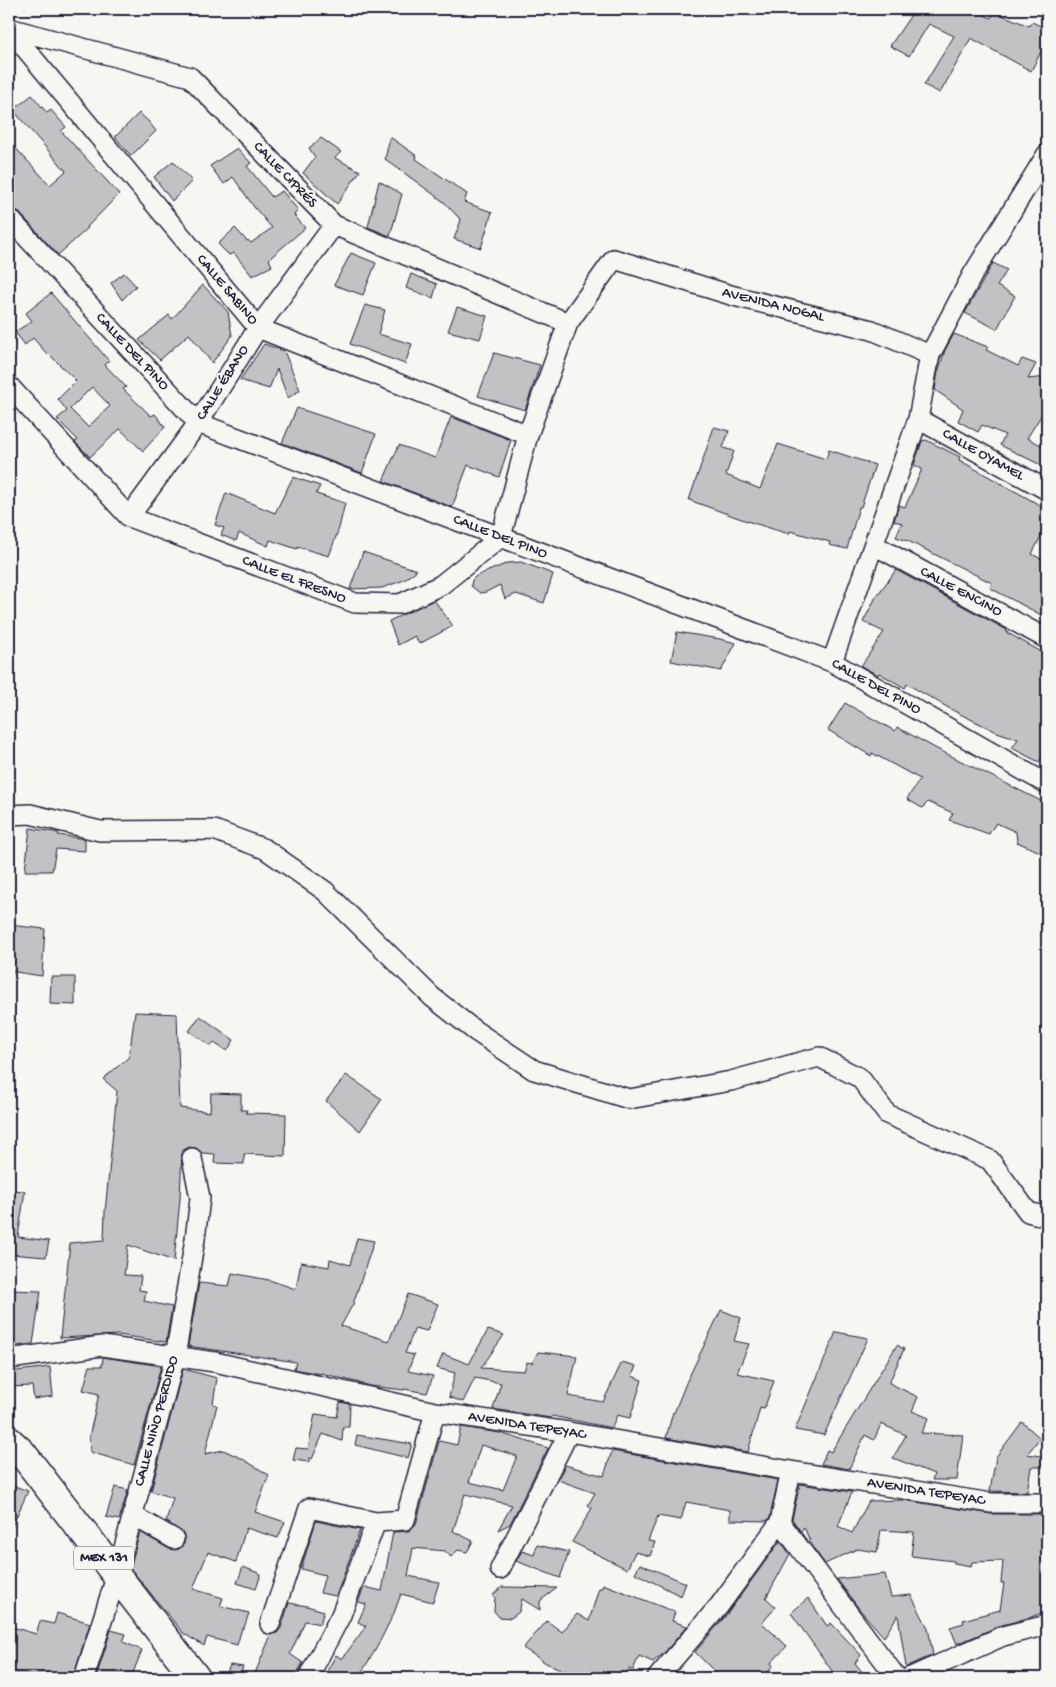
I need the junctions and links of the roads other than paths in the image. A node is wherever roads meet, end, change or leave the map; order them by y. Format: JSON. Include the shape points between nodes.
{"nodes":[{"id":1,"x":9,"y":29,"type":"edge"},
{"id":2,"x":1047,"y":154,"type":"edge"},
{"id":3,"x":9,"y":218,"type":"edge"},
{"id":4,"x":334,"y":225,"type":"junction"},
{"id":5,"x":568,"y":323,"type":"junction"},
{"id":6,"x":258,"y":328,"type":"junction"},
{"id":7,"x":930,"y":355,"type":"junction"},
{"id":8,"x":9,"y":386,"type":"edge"},
{"id":9,"x":918,"y":419,"type":"junction"},
{"id":10,"x":198,"y":423,"type":"junction"},
{"id":11,"x":528,"y":435,"type":"junction"},
{"id":12,"x":1047,"y":490,"type":"edge"},
{"id":13,"x":128,"y":517,"type":"junction"},
{"id":14,"x":501,"y":537,"type":"junction"},
{"id":15,"x":874,"y":545,"type":"junction"},
{"id":16,"x":1047,"y":639,"type":"edge"},
{"id":17,"x":832,"y":662,"type":"junction"},
{"id":18,"x":1047,"y":784,"type":"edge"},
{"id":19,"x":9,"y":816,"type":"edge"},
{"id":20,"x":192,"y":1158,"type":"dead end"},
{"id":21,"x":1047,"y":1217,"type":"edge"},
{"id":22,"x":175,"y":1357,"type":"junction"},
{"id":23,"x":9,"y":1359,"type":"edge"},
{"id":24,"x":435,"y":1412,"type":"junction"},
{"id":25,"x":569,"y":1432,"type":"junction"},
{"id":26,"x":9,"y":1441,"type":"edge"},
{"id":27,"x":791,"y":1471,"type":"junction"},
{"id":28,"x":1047,"y":1504,"type":"edge"},
{"id":29,"x":132,"y":1515,"type":"junction"},
{"id":30,"x":376,"y":1522,"type":"junction"},
{"id":31,"x":780,"y":1522,"type":"junction"},
{"id":32,"x":174,"y":1539,"type":"dead end"},
{"id":33,"x":500,"y":1569,"type":"dead end"},
{"id":34,"x":116,"y":1574,"type":"junction"},
{"id":35,"x":270,"y":1624,"type":"dead end"},
{"id":36,"x":1047,"y":1625,"type":"edge"},
{"id":37,"x":84,"y":1678,"type":"edge"},
{"id":38,"x":196,"y":1678,"type":"edge"},
{"id":39,"x":308,"y":1678,"type":"edge"},
{"id":40,"x":657,"y":1678,"type":"edge"},
{"id":41,"x":897,"y":1678,"type":"edge"},
{"id":42,"x":909,"y":1678,"type":"edge"}],
"edges":[{"from":1,"to":4,"type":"street","name":"CALLE CIPRÉS","via":[[190,77]]},
{"from":1,"to":6,"type":"street","name":"CALLE SABINO"},
{"from":2,"to":7,"type":"street","via":[[973,274]]},
{"from":3,"to":10,"type":"street","name":"CALLE DEL PINO"},
{"from":4,"to":5,"type":"street","name":"CALLE CIPRÉS"},
{"from":4,"to":6,"type":"street","name":"CALLE ÉBANO"},
{"from":5,"to":7,"type":"street","name":"AVENIDA NOGAL","via":[[614,259],[734,296],[872,330]]},
{"from":5,"to":11,"type":"street"},
{"from":6,"to":10,"type":"street","name":"CALLE ÉBANO"},
{"from":6,"to":11,"type":"street","name":"CALLE SABINO"},
{"from":7,"to":9,"type":"street"},
{"from":8,"to":13,"type":"street","name":"CALLE EL FRESNO"},
{"from":9,"to":12,"type":"street","name":"CALLE OYAMEL"},
{"from":9,"to":15,"type":"street"},
{"from":10,"to":13,"type":"street","name":"CALLE ÉBANO"},
{"from":10,"to":14,"type":"street","name":"CALLE DEL PINO"},
{"from":11,"to":14,"type":"street"},
{"from":13,"to":14,"type":"street","name":"CALLE EL FRESNO","via":[[355,603],[400,604],[441,585]]},
{"from":14,"to":17,"type":"street","name":"CALLE DEL PINO"},
{"from":15,"to":16,"type":"street","name":"CALLE ENCINO"},
{"from":15,"to":17,"type":"street"},
{"from":17,"to":18,"type":"street","name":"CALLE DEL PINO"},
{"from":19,"to":21,"type":"street","via":[[30,814],[100,831],[214,830],[264,849],[325,891],[432,997],[474,1030],[534,1070],[629,1099],[731,1081],[819,1056],[860,1078],[887,1114],[990,1160],[1028,1212]]},
{"from":20,"to":22,"type":"street","name":"CALLE NIÑO PERDIDO","via":[[200,1198]]},
{"from":22,"to":23,"type":"street","name":"AVENIDA TEPEYAC","via":[[102,1346]]},
{"from":22,"to":24,"type":"street","name":"AVENIDA TEPEYAC","via":[[215,1362]]},
{"from":22,"to":29,"type":"street","name":"CALLE NIÑO PERDIDO"},
{"from":24,"to":25,"type":"street","name":"AVENIDA TEPEYAC"},
{"from":24,"to":30,"type":"street","via":[[405,1520]]},
{"from":25,"to":27,"type":"street","name":"AVENIDA TEPEYAC"},
{"from":25,"to":33,"type":"street"},
{"from":26,"to":34,"type":"main road","number":"MEX 131","via":[[22,1453]]},
{"from":27,"to":28,"type":"street","name":"AVENIDA TEPEYAC","via":[[991,1503]]},
{"from":27,"to":31,"type":"street"},
{"from":29,"to":32,"type":"street"},
{"from":29,"to":34,"type":"street","name":"CALLE NIÑO PERDIDO"},
{"from":30,"to":35,"type":"street","via":[[309,1508]]},
{"from":30,"to":39,"type":"street","via":[[341,1615]]},
{"from":31,"to":40,"type":"street","via":[[719,1606]]},
{"from":31,"to":41,"type":"street"},
{"from":34,"to":37,"type":"street","name":"CALLE NIÑO PERDIDO"},
{"from":34,"to":38,"type":"main road","number":"MEX 131"},
{"from":36,"to":42,"type":"street","via":[[1002,1636]]}]}
